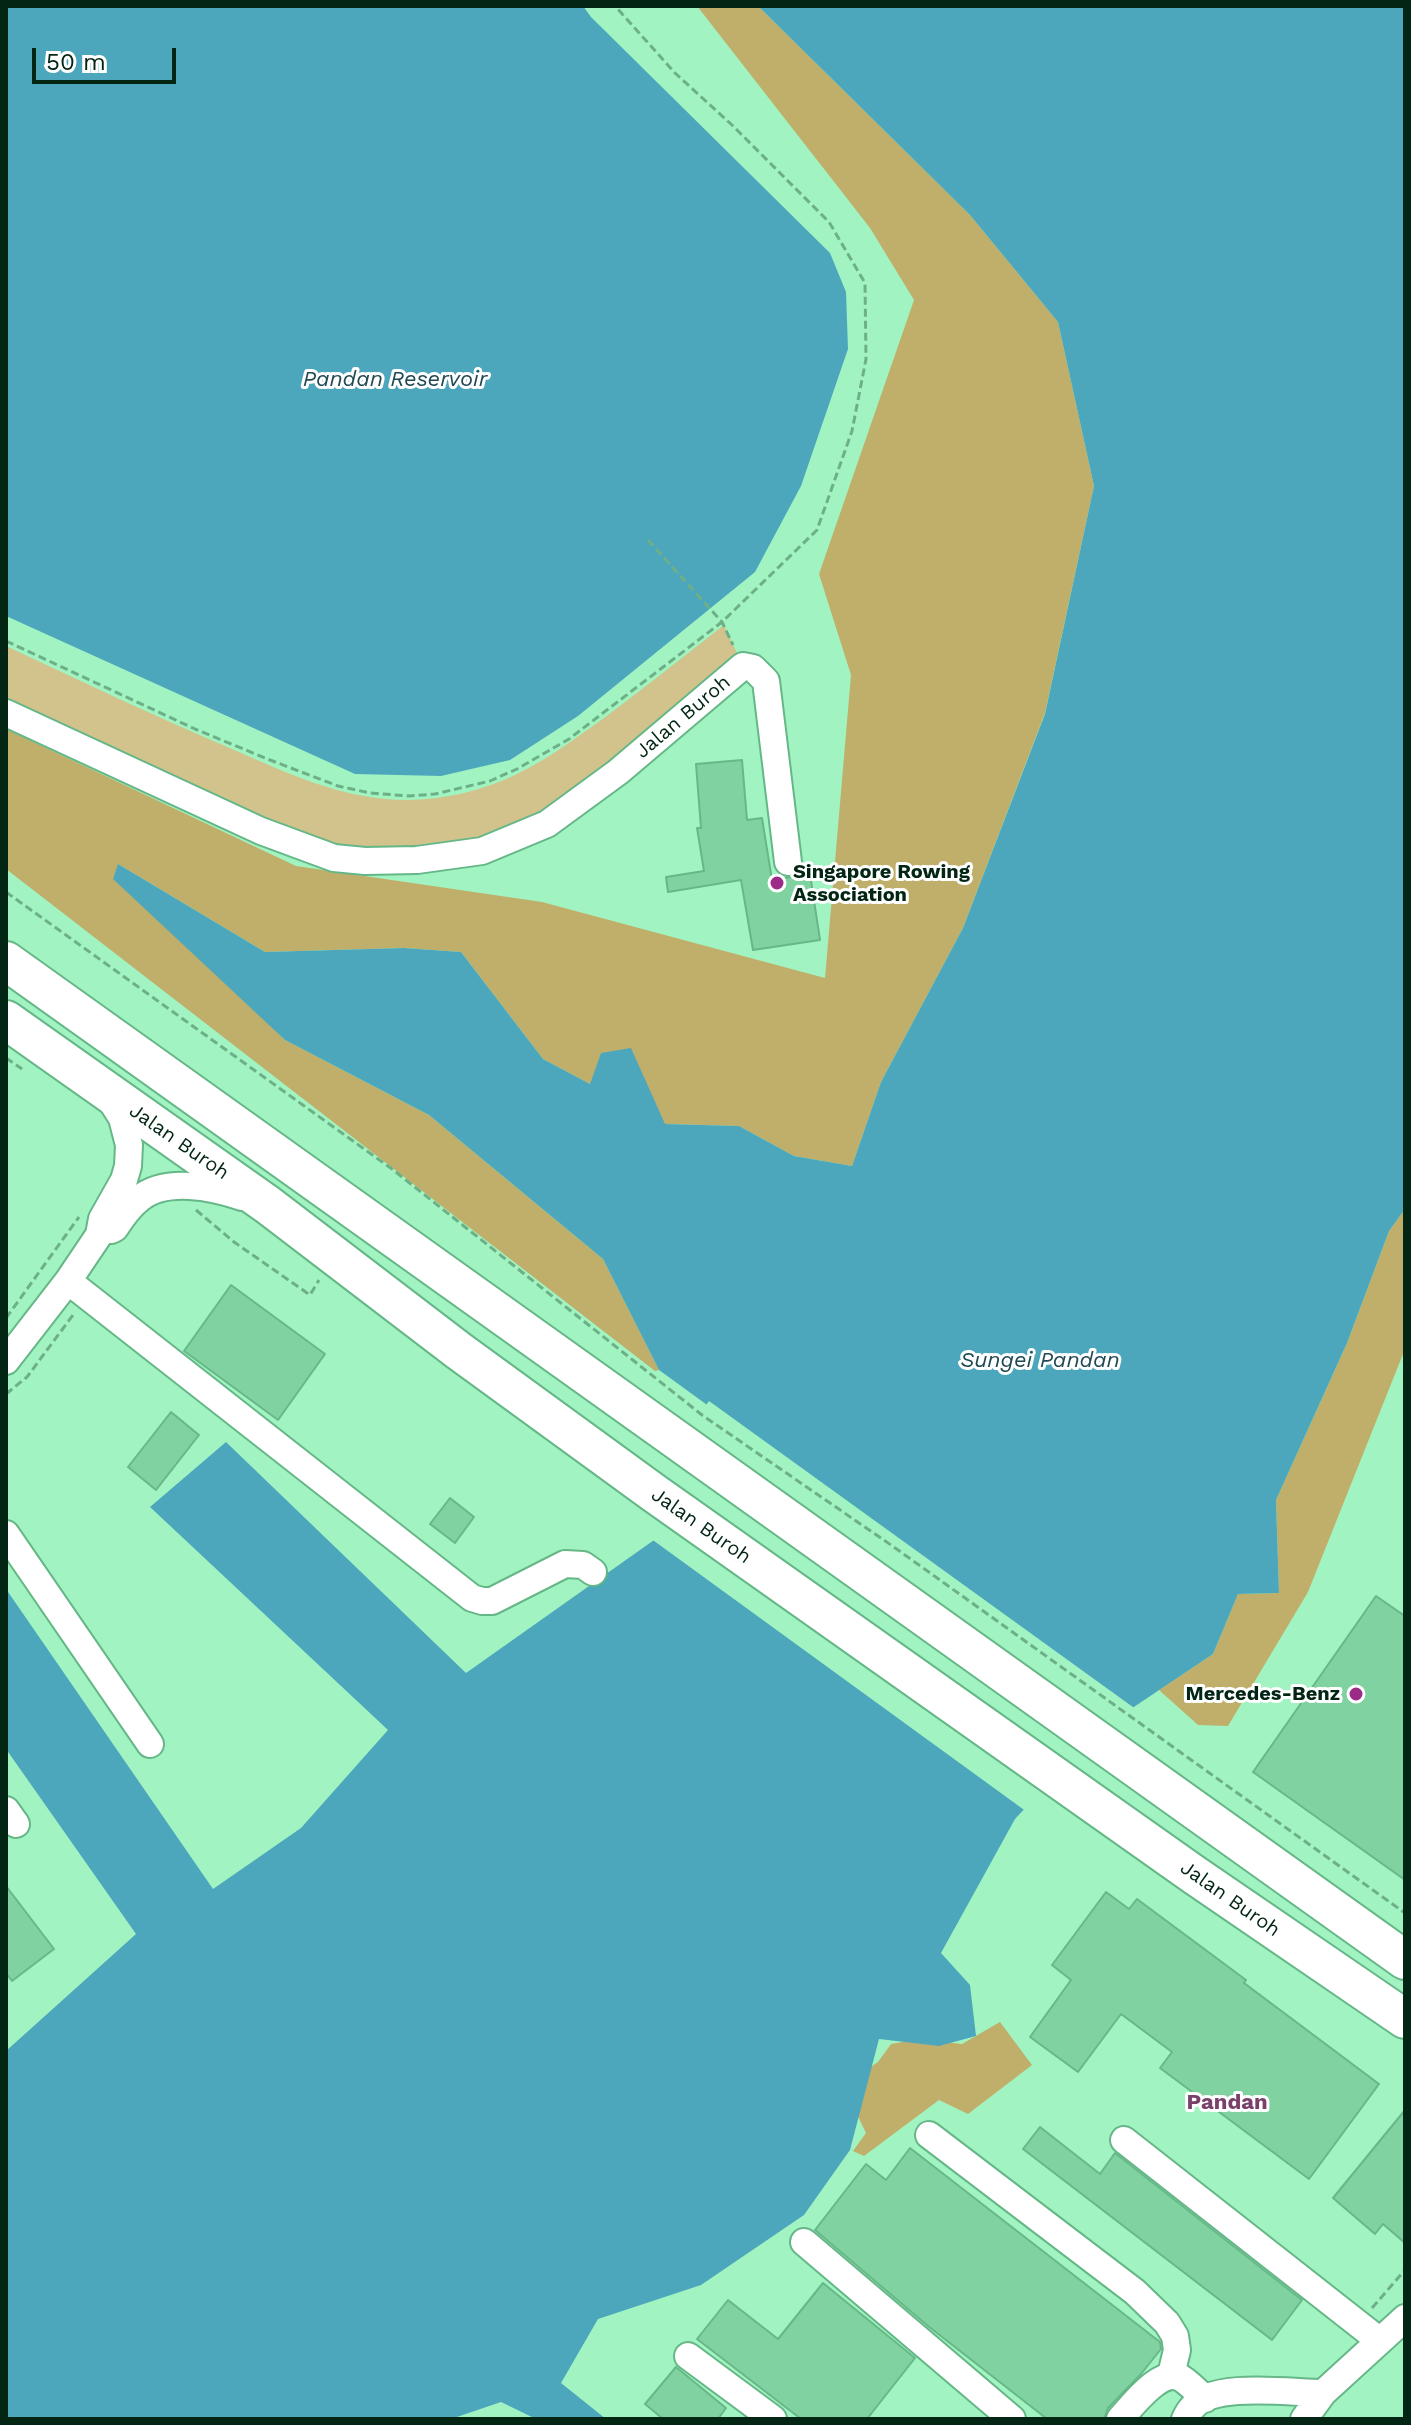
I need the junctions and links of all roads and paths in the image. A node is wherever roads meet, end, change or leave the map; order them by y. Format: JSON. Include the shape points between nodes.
{"nodes":[{"id":1,"x":615,"y":6,"type":"edge"},
{"id":2,"x":648,"y":540,"type":"dead end"},
{"id":3,"x":722,"y":622,"type":"junction"},
{"id":4,"x":6,"y":641,"type":"edge"},
{"id":5,"x":743,"y":666,"type":"junction"},
{"id":6,"x":6,"y":713,"type":"edge"},
{"id":7,"x":788,"y":862,"type":"dead end"},
{"id":8,"x":6,"y":892,"type":"edge"},
{"id":9,"x":6,"y":961,"type":"edge"},
{"id":10,"x":6,"y":1020,"type":"edge"},
{"id":11,"x":6,"y":1058,"type":"edge"},
{"id":12,"x":32,"y":1075,"type":"dead end"},
{"id":13,"x":102,"y":1088,"type":"junction"},
{"id":14,"x":186,"y":1203,"type":"dead end"},
{"id":15,"x":268,"y":1205,"type":"junction"},
{"id":16,"x":84,"y":1210,"type":"dead end"},
{"id":17,"x":99,"y":1235,"type":"junction"},
{"id":18,"x":334,"y":1254,"type":"junction"},
{"id":19,"x":68,"y":1281,"type":"junction"},
{"id":20,"x":6,"y":1318,"type":"edge"},
{"id":21,"x":6,"y":1361,"type":"edge"},
{"id":22,"x":694,"y":1432,"type":"junction"},
{"id":23,"x":6,"y":1534,"type":"edge"},
{"id":24,"x":593,"y":1572,"type":"dead end"},
{"id":25,"x":150,"y":1744,"type":"dead end"},
{"id":26,"x":1405,"y":1913,"type":"edge"},
{"id":27,"x":1405,"y":1960,"type":"edge"},
{"id":28,"x":1405,"y":2019,"type":"edge"},
{"id":29,"x":929,"y":2135,"type":"dead end"},
{"id":30,"x":1124,"y":2140,"type":"dead end"},
{"id":31,"x":804,"y":2242,"type":"dead end"},
{"id":32,"x":1405,"y":2270,"type":"edge"},
{"id":33,"x":1405,"y":2318,"type":"edge"},
{"id":34,"x":1358,"y":2323,"type":"junction"},
{"id":35,"x":1380,"y":2341,"type":"junction"},
{"id":36,"x":688,"y":2356,"type":"dead end"},
{"id":37,"x":1171,"y":2375,"type":"junction"},
{"id":38,"x":1323,"y":2393,"type":"junction"},
{"id":39,"x":1205,"y":2399,"type":"junction"},
{"id":40,"x":773,"y":2419,"type":"edge"},
{"id":41,"x":1012,"y":2419,"type":"edge"},
{"id":42,"x":1120,"y":2419,"type":"edge"},
{"id":43,"x":1185,"y":2419,"type":"edge"},
{"id":44,"x":1304,"y":2419,"type":"edge"}],
"edges":[{"from":1,"to":3,"type":"path","via":[[675,73],[829,222],[865,283],[866,359],[852,431],[817,530]]},
{"from":2,"to":3,"type":"path"},
{"from":3,"to":4,"type":"path","via":[[569,739],[517,769],[462,788],[409,796],[338,786],[270,760]]},
{"from":3,"to":5,"type":"path"},
{"from":5,"to":6,"type":"street","name":"Jalan Buroh","via":[[618,772],[547,824],[482,851],[417,860],[334,858],[261,831]]},
{"from":5,"to":7,"type":"street","via":[[766,681]]},
{"from":8,"to":22,"type":"path","via":[[392,1169]]},
{"from":9,"to":22,"type":"highway"},
{"from":10,"to":13,"type":"highway","name":"Jalan Buroh"},
{"from":11,"to":12,"type":"path"},
{"from":13,"to":15,"type":"highway","name":"Jalan Buroh"},
{"from":13,"to":17,"type":"street","via":[[122,1118],[130,1154]]},
{"from":14,"to":18,"type":"path","via":[[310,1295]]},
{"from":15,"to":17,"type":"street","via":[[207,1187],[172,1188],[141,1197],[115,1228]]},
{"from":15,"to":18,"type":"highway","name":"Jalan Buroh"},
{"from":16,"to":20,"type":"path"},
{"from":17,"to":19,"type":"street"},
{"from":18,"to":28,"type":"highway","name":"Jalan Buroh","via":[[654,1493]]},
{"from":19,"to":21,"type":"street"},
{"from":19,"to":24,"type":"street","via":[[472,1598],[492,1601],[565,1564]]},
{"from":22,"to":26,"type":"path","via":[[891,1545]]},
{"from":22,"to":27,"type":"highway","via":[[1227,1833]]},
{"from":23,"to":25,"type":"street"},
{"from":29,"to":37,"type":"street","via":[[1135,2292],[1167,2323],[1177,2350]]},
{"from":30,"to":34,"type":"street"},
{"from":31,"to":41,"type":"street"},
{"from":32,"to":34,"type":"path"},
{"from":33,"to":35,"type":"street"},
{"from":34,"to":35,"type":"street"},
{"from":35,"to":38,"type":"street"},
{"from":36,"to":40,"type":"street"},
{"from":37,"to":39,"type":"street"},
{"from":37,"to":42,"type":"street","via":[[1152,2386]]},
{"from":38,"to":39,"type":"street","via":[[1252,2390]]},
{"from":38,"to":44,"type":"street"},
{"from":39,"to":43,"type":"street","via":[[1193,2405]]}]}
